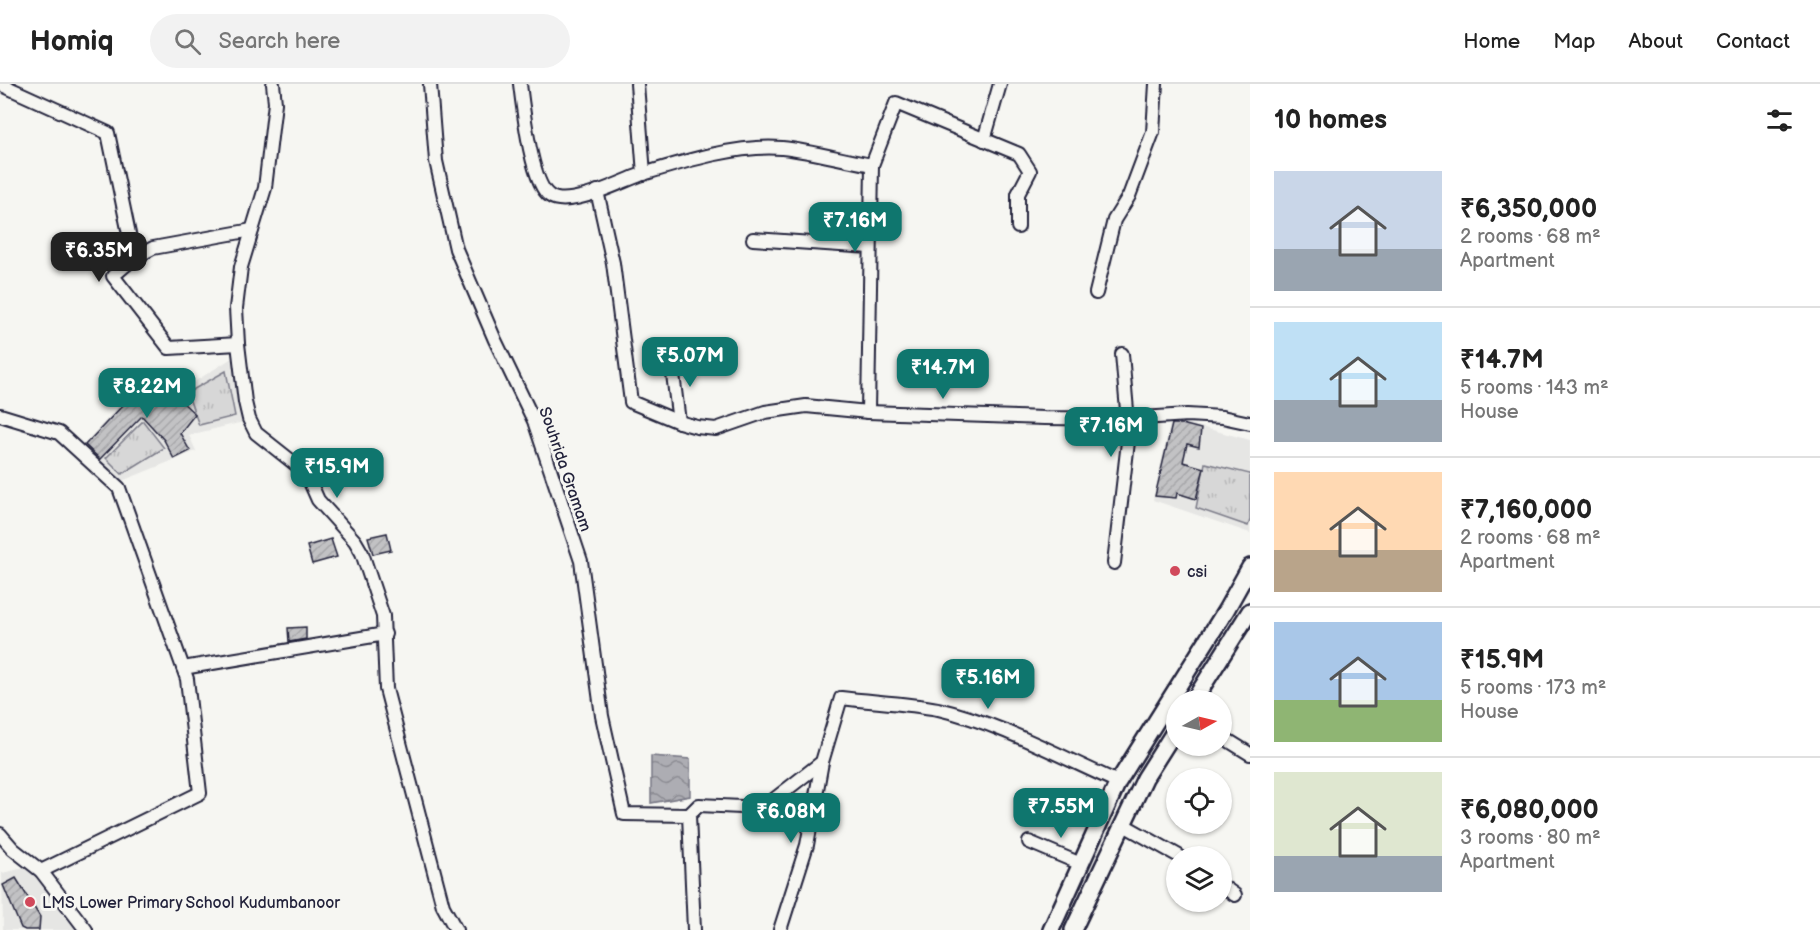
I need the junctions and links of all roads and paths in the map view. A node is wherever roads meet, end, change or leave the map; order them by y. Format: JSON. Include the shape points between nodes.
{"nodes":[{"id":1,"x":0,"y":84,"type":"edge"},
{"id":2,"x":273,"y":84,"type":"edge"},
{"id":3,"x":430,"y":84,"type":"edge"},
{"id":4,"x":520,"y":84,"type":"edge"},
{"id":5,"x":637,"y":84,"type":"edge"},
{"id":6,"x":1000,"y":84,"type":"edge"},
{"id":7,"x":1156,"y":84,"type":"edge"},
{"id":8,"x":984,"y":140,"type":"junction"},
{"id":9,"x":872,"y":165,"type":"junction"},
{"id":10,"x":644,"y":174,"type":"junction"},
{"id":11,"x":597,"y":191,"type":"junction"},
{"id":12,"x":1018,"y":227,"type":"dead end"},
{"id":13,"x":252,"y":230,"type":"junction"},
{"id":14,"x":753,"y":239,"type":"dead end"},
{"id":15,"x":870,"y":247,"type":"junction"},
{"id":16,"x":134,"y":258,"type":"junction"},
{"id":17,"x":1096,"y":293,"type":"dead end"},
{"id":18,"x":238,"y":344,"type":"junction"},
{"id":19,"x":1122,"y":354,"type":"dead end"},
{"id":20,"x":671,"y":358,"type":"dead end"},
{"id":21,"x":868,"y":412,"type":"junction"},
{"id":22,"x":0,"y":416,"type":"edge"},
{"id":23,"x":1128,"y":419,"type":"junction"},
{"id":24,"x":679,"y":422,"type":"junction"},
{"id":25,"x":1250,"y":423,"type":"edge"},
{"id":26,"x":1114,"y":563,"type":"dead end"},
{"id":27,"x":1250,"y":567,"type":"edge"},
{"id":28,"x":1250,"y":611,"type":"edge"},
{"id":29,"x":385,"y":634,"type":"junction"},
{"id":30,"x":183,"y":668,"type":"junction"},
{"id":31,"x":1200,"y":690,"type":"edge"},
{"id":32,"x":1232,"y":743,"type":"edge"},
{"id":33,"x":1166,"y":745,"type":"edge"},
{"id":34,"x":1250,"y":754,"type":"edge"},
{"id":35,"x":822,"y":762,"type":"junction"},
{"id":36,"x":1118,"y":782,"type":"junction"},
{"id":37,"x":689,"y":815,"type":"junction"},
{"id":38,"x":1122,"y":824,"type":"junction"},
{"id":39,"x":0,"y":834,"type":"edge"},
{"id":40,"x":1029,"y":842,"type":"dead end"},
{"id":41,"x":1166,"y":849,"type":"edge"},
{"id":42,"x":1081,"y":864,"type":"junction"},
{"id":43,"x":40,"y":871,"type":"junction"},
{"id":44,"x":1232,"y":893,"type":"edge"},
{"id":45,"x":1235,"y":895,"type":"dead end"},
{"id":46,"x":86,"y":930,"type":"edge"},
{"id":47,"x":456,"y":930,"type":"edge"},
{"id":48,"x":694,"y":930,"type":"edge"},
{"id":49,"x":780,"y":930,"type":"edge"},
{"id":50,"x":1051,"y":930,"type":"edge"},
{"id":51,"x":1074,"y":930,"type":"edge"}],
"edges":[{"from":1,"to":16,"type":"street","via":[[108,133]]},
{"from":2,"to":13,"type":"street","via":[[275,104],[265,189]]},
{"from":3,"to":37,"type":"street","name":"Souhrida Gramam","via":[[436,161],[456,249],[534,421],[581,561],[602,716],[624,814]]},
{"from":4,"to":11,"type":"street","via":[[528,146],[543,190],[556,200]]},
{"from":5,"to":10,"type":"street"},
{"from":6,"to":8,"type":"street"},
{"from":7,"to":17,"type":"street","via":[[1153,132],[1129,196],[1114,220]]},
{"from":8,"to":9,"type":"street","via":[[896,103]]},
{"from":8,"to":12,"type":"street","via":[[1018,154],[1030,171],[1018,194]]},
{"from":9,"to":10,"type":"street","via":[[782,148],[753,149]]},
{"from":9,"to":15,"type":"street"},
{"from":10,"to":11,"type":"street"},
{"from":11,"to":24,"type":"street","via":[[613,263],[631,402]]},
{"from":13,"to":16,"type":"street","via":[[153,248]]},
{"from":13,"to":18,"type":"street","via":[[241,267],[236,308]]},
{"from":14,"to":15,"type":"street"},
{"from":15,"to":21,"type":"street"},
{"from":16,"to":18,"type":"street","via":[[113,276],[169,348]]},
{"from":18,"to":29,"type":"street","via":[[249,419],[256,433],[299,467],[318,500],[355,541],[383,616]]},
{"from":19,"to":23,"type":"street"},
{"from":20,"to":24,"type":"street"},
{"from":21,"to":23,"type":"street"},
{"from":21,"to":24,"type":"street","via":[[806,406],[765,412],[716,429]]},
{"from":22,"to":30,"type":"street","via":[[59,433],[119,488]]},
{"from":23,"to":25,"type":"street","via":[[1187,415]]},
{"from":23,"to":26,"type":"street"},
{"from":27,"to":36,"type":"main road"},
{"from":28,"to":31,"type":"main road"},
{"from":29,"to":30,"type":"street"},
{"from":29,"to":47,"type":"street","via":[[386,689],[442,906]]},
{"from":30,"to":43,"type":"street","via":[[200,793]]},
{"from":32,"to":34,"type":"street"},
{"from":33,"to":38,"type":"main road"},
{"from":35,"to":36,"type":"street","via":[[841,698],[937,709],[964,717]]},
{"from":35,"to":37,"type":"street","via":[[763,808],[699,805]]},
{"from":35,"to":49,"type":"street","via":[[807,845]]},
{"from":36,"to":42,"type":"main road"},
{"from":37,"to":48,"type":"street"},
{"from":38,"to":41,"type":"street"},
{"from":38,"to":51,"type":"main road"},
{"from":39,"to":43,"type":"street"},
{"from":40,"to":42,"type":"street"},
{"from":42,"to":50,"type":"main road"},
{"from":43,"to":46,"type":"street"},
{"from":44,"to":45,"type":"street"}]}
